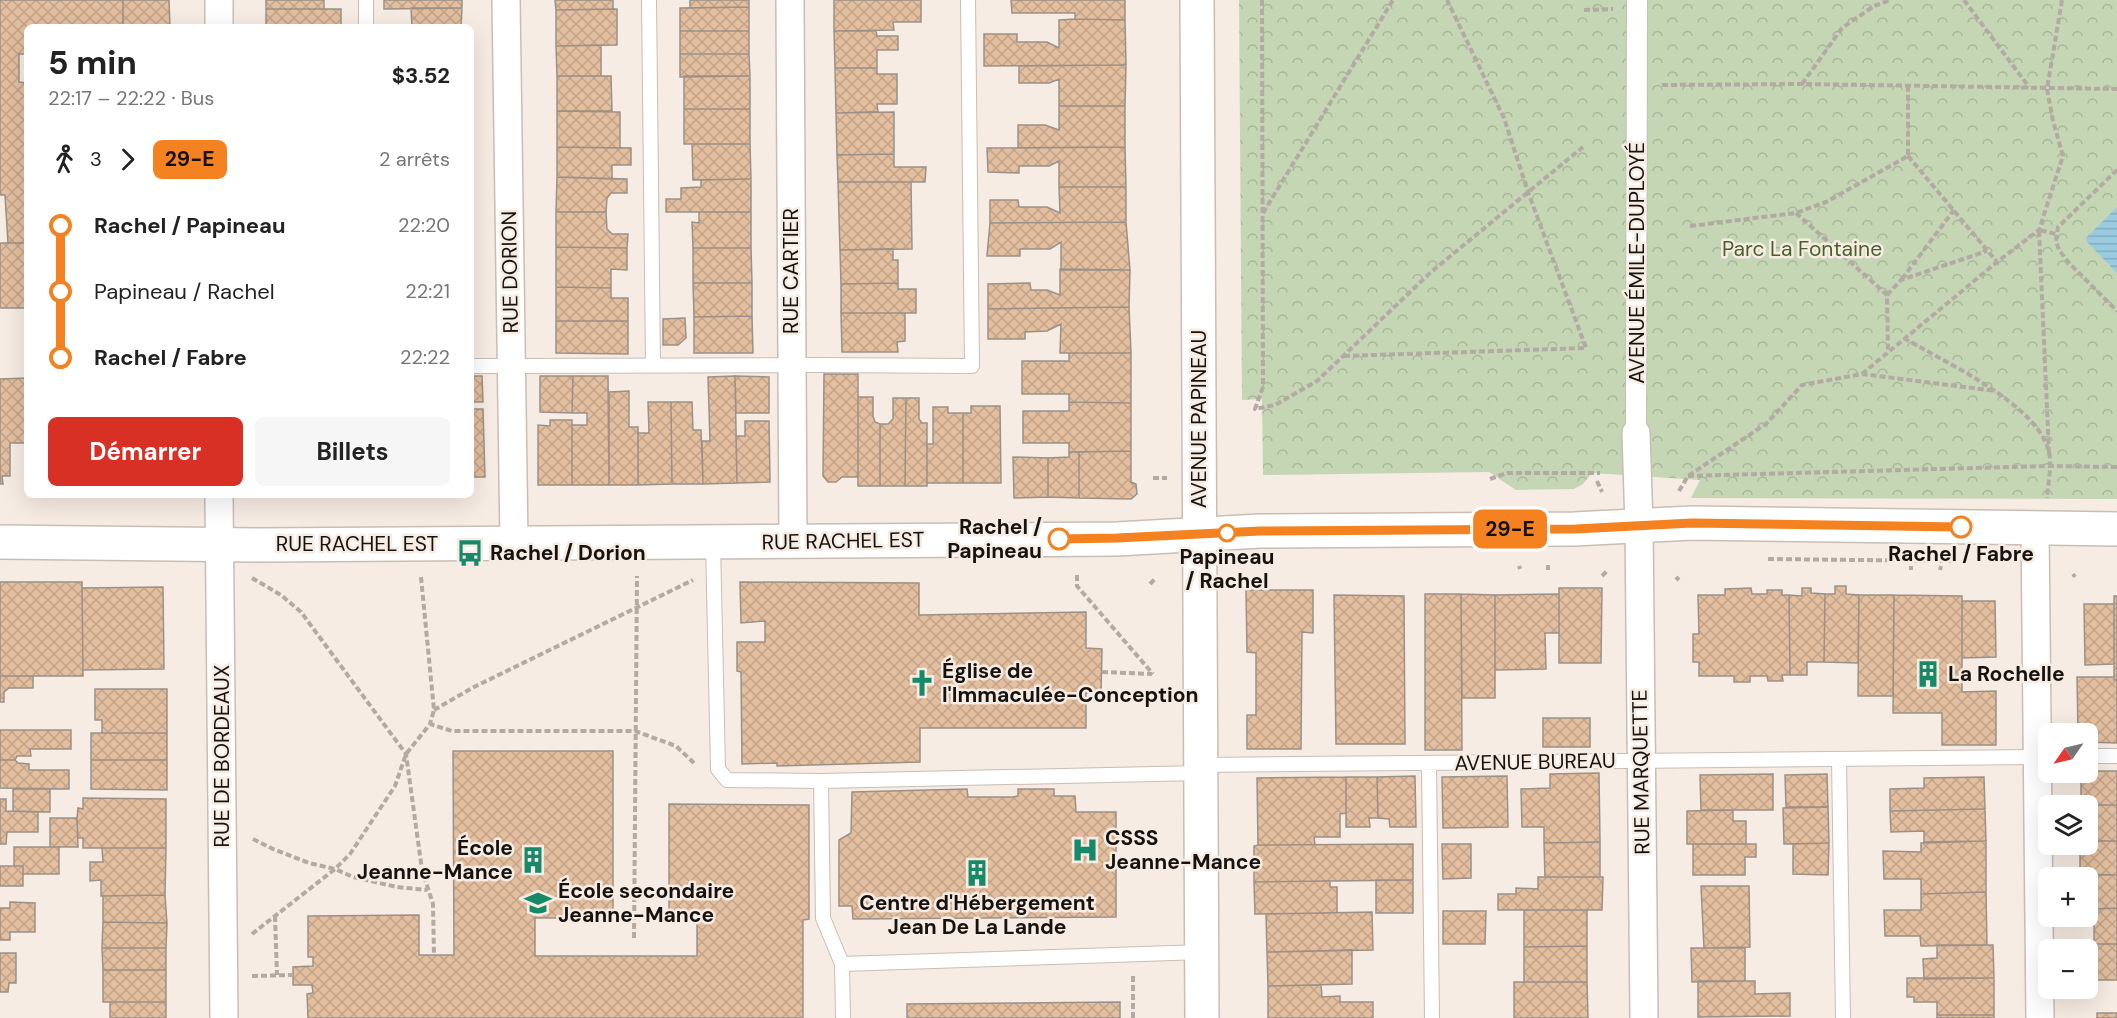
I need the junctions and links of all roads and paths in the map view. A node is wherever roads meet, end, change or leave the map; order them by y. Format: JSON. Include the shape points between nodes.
{"nodes":[{"id":1,"x":219,"y":0,"type":"edge"},
{"id":2,"x":366,"y":0,"type":"edge"},
{"id":3,"x":506,"y":0,"type":"edge"},
{"id":4,"x":649,"y":0,"type":"edge"},
{"id":5,"x":790,"y":0,"type":"edge"},
{"id":6,"x":968,"y":0,"type":"edge"},
{"id":7,"x":1197,"y":0,"type":"edge"},
{"id":8,"x":1262,"y":0,"type":"edge"},
{"id":9,"x":1393,"y":0,"type":"edge"},
{"id":10,"x":1447,"y":0,"type":"edge"},
{"id":11,"x":1637,"y":0,"type":"edge"},
{"id":12,"x":1890,"y":0,"type":"edge"},
{"id":13,"x":1964,"y":0,"type":"edge"},
{"id":14,"x":2062,"y":0,"type":"edge"},
{"id":15,"x":1606,"y":9,"type":"dead end"},
{"id":16,"x":1584,"y":10,"type":"dead end"},
{"id":17,"x":219,"y":24,"type":"edge"},
{"id":18,"x":366,"y":24,"type":"edge"},
{"id":19,"x":1802,"y":84,"type":"junction"},
{"id":20,"x":1668,"y":85,"type":"dead end"},
{"id":21,"x":1908,"y":87,"type":"junction"},
{"id":22,"x":2029,"y":87,"type":"junction"},
{"id":23,"x":2047,"y":88,"type":"junction"},
{"id":24,"x":2117,"y":89,"type":"edge"},
{"id":25,"x":1583,"y":147,"type":"dead end"},
{"id":26,"x":1908,"y":156,"type":"junction"},
{"id":27,"x":2117,"y":170,"type":"edge"},
{"id":28,"x":1528,"y":192,"type":"junction"},
{"id":29,"x":1954,"y":210,"type":"junction"},
{"id":30,"x":1796,"y":213,"type":"junction"},
{"id":31,"x":1263,"y":214,"type":"junction"},
{"id":32,"x":1690,"y":226,"type":"dead end"},
{"id":33,"x":2039,"y":230,"type":"junction"},
{"id":34,"x":2056,"y":234,"type":"junction"},
{"id":35,"x":1987,"y":251,"type":"junction"},
{"id":36,"x":1996,"y":262,"type":"junction"},
{"id":37,"x":1901,"y":280,"type":"junction"},
{"id":38,"x":1887,"y":295,"type":"junction"},
{"id":39,"x":2117,"y":311,"type":"edge"},
{"id":40,"x":1904,"y":338,"type":"junction"},
{"id":41,"x":1888,"y":351,"type":"junction"},
{"id":42,"x":1343,"y":356,"type":"junction"},
{"id":43,"x":653,"y":365,"type":"junction"},
{"id":44,"x":792,"y":365,"type":"junction"},
{"id":45,"x":474,"y":366,"type":"edge"},
{"id":46,"x":511,"y":366,"type":"junction"},
{"id":47,"x":1862,"y":374,"type":"junction"},
{"id":48,"x":1996,"y":392,"type":"junction"},
{"id":49,"x":1636,"y":433,"type":"joint"},
{"id":50,"x":2049,"y":453,"type":"junction"},
{"id":51,"x":2049,"y":466,"type":"junction"},
{"id":52,"x":2117,"y":467,"type":"edge"},
{"id":53,"x":1600,"y":473,"type":"dead end"},
{"id":54,"x":1688,"y":476,"type":"junction"},
{"id":55,"x":1490,"y":479,"type":"dead end"},
{"id":56,"x":1596,"y":481,"type":"dead end"},
{"id":57,"x":1679,"y":491,"type":"dead end"},
{"id":58,"x":1602,"y":492,"type":"dead end"},
{"id":59,"x":219,"y":498,"type":"edge"},
{"id":60,"x":2041,"y":514,"type":"junction"},
{"id":61,"x":1639,"y":525,"type":"junction"},
{"id":62,"x":2117,"y":529,"type":"edge"},
{"id":63,"x":1199,"y":534,"type":"junction"},
{"id":64,"x":0,"y":542,"type":"edge"},
{"id":65,"x":793,"y":542,"type":"junction"},
{"id":66,"x":514,"y":543,"type":"junction"},
{"id":67,"x":713,"y":543,"type":"junction"},
{"id":68,"x":219,"y":544,"type":"junction"},
{"id":69,"x":1607,"y":571,"type":"dead end"},
{"id":70,"x":1077,"y":575,"type":"dead end"},
{"id":71,"x":637,"y":576,"type":"dead end"},
{"id":72,"x":701,"y":576,"type":"dead end"},
{"id":73,"x":1602,"y":576,"type":"dead end"},
{"id":74,"x":421,"y":577,"type":"dead end"},
{"id":75,"x":1236,"y":577,"type":"dead end"},
{"id":76,"x":1155,"y":579,"type":"dead end"},
{"id":77,"x":255,"y":581,"type":"dead end"},
{"id":78,"x":1243,"y":583,"type":"dead end"},
{"id":79,"x":1150,"y":584,"type":"dead end"},
{"id":80,"x":637,"y":607,"type":"junction"},
{"id":81,"x":1102,"y":672,"type":"dead end"},
{"id":82,"x":434,"y":710,"type":"junction"},
{"id":83,"x":2043,"y":723,"type":"edge"},
{"id":84,"x":430,"y":724,"type":"junction"},
{"id":85,"x":635,"y":731,"type":"junction"},
{"id":86,"x":406,"y":754,"type":"junction"},
{"id":87,"x":2098,"y":756,"type":"edge"},
{"id":88,"x":2117,"y":756,"type":"edge"},
{"id":89,"x":2038,"y":757,"type":"edge"},
{"id":90,"x":1839,"y":759,"type":"junction"},
{"id":91,"x":1641,"y":761,"type":"junction"},
{"id":92,"x":1429,"y":763,"type":"junction"},
{"id":93,"x":696,"y":765,"type":"dead end"},
{"id":94,"x":1201,"y":769,"type":"junction"},
{"id":95,"x":821,"y":781,"type":"junction"},
{"id":96,"x":2043,"y":783,"type":"edge"},
{"id":97,"x":1116,"y":837,"type":"dead end"},
{"id":98,"x":1156,"y":837,"type":"dead end"},
{"id":99,"x":253,"y":839,"type":"dead end"},
{"id":100,"x":335,"y":869,"type":"junction"},
{"id":101,"x":428,"y":890,"type":"junction"},
{"id":102,"x":275,"y":916,"type":"junction"},
{"id":103,"x":251,"y":934,"type":"dead end"},
{"id":104,"x":634,"y":938,"type":"dead end"},
{"id":105,"x":1202,"y":952,"type":"junction"},
{"id":106,"x":434,"y":955,"type":"dead end"},
{"id":107,"x":842,"y":964,"type":"junction"},
{"id":108,"x":277,"y":975,"type":"junction"},
{"id":109,"x":293,"y":975,"type":"dead end"},
{"id":110,"x":252,"y":976,"type":"dead end"},
{"id":111,"x":1141,"y":976,"type":"dead end"},
{"id":112,"x":224,"y":1018,"type":"edge"},
{"id":113,"x":843,"y":1018,"type":"edge"},
{"id":114,"x":1133,"y":1018,"type":"edge"},
{"id":115,"x":1202,"y":1018,"type":"edge"},
{"id":116,"x":1432,"y":1018,"type":"edge"},
{"id":117,"x":1644,"y":1018,"type":"edge"},
{"id":118,"x":1843,"y":1018,"type":"edge"},
{"id":119,"x":2040,"y":1018,"type":"edge"}],
"edges":[{"from":1,"to":17,"type":"street"},
{"from":2,"to":18,"type":"lane"},
{"from":3,"to":46,"type":"street","name":"RUE DORION"},
{"from":4,"to":43,"type":"lane"},
{"from":5,"to":44,"type":"street","name":"RUE CARTIER"},
{"from":6,"to":44,"type":"lane","via":[[972,366]]},
{"from":7,"to":63,"type":"main road","name":"AVENUE PAPINEAU"},
{"from":8,"to":31,"type":"path"},
{"from":9,"to":31,"type":"path"},
{"from":10,"to":28,"type":"path","via":[[1496,98]]},
{"from":11,"to":49,"type":"street","name":"AVENUE ÉMILE-DUPLOYÉ"},
{"from":12,"to":19,"type":"path","via":[[1842,28]]},
{"from":13,"to":22,"type":"path"},
{"from":14,"to":23,"type":"path"},
{"from":15,"to":16,"type":"path"},
{"from":19,"to":20,"type":"path"},
{"from":19,"to":21,"type":"path"},
{"from":21,"to":22,"type":"path"},
{"from":21,"to":26,"type":"path"},
{"from":22,"to":23,"type":"path"},
{"from":23,"to":24,"type":"path"},
{"from":23,"to":33,"type":"path","via":[[2063,156]]},
{"from":25,"to":28,"type":"path"},
{"from":26,"to":29,"type":"path"},
{"from":26,"to":30,"type":"path","via":[[1826,202]]},
{"from":27,"to":34,"type":"path","via":[[2058,227]]},
{"from":28,"to":42,"type":"path","via":[[1431,272]]},
{"from":28,"to":42,"type":"path","via":[[1586,348]]},
{"from":29,"to":35,"type":"path"},
{"from":29,"to":37,"type":"path"},
{"from":30,"to":32,"type":"path"},
{"from":30,"to":38,"type":"path"},
{"from":31,"to":42,"type":"path","via":[[1263,387],[1255,409],[1275,405],[1305,390]]},
{"from":33,"to":34,"type":"path"},
{"from":33,"to":36,"type":"path"},
{"from":33,"to":50,"type":"path"},
{"from":34,"to":39,"type":"path","via":[[2059,250]]},
{"from":35,"to":36,"type":"path"},
{"from":35,"to":37,"type":"path"},
{"from":36,"to":40,"type":"path"},
{"from":37,"to":38,"type":"path"},
{"from":38,"to":41,"type":"path"},
{"from":40,"to":41,"type":"path"},
{"from":40,"to":48,"type":"path"},
{"from":41,"to":47,"type":"path"},
{"from":43,"to":44,"type":"lane"},
{"from":43,"to":46,"type":"lane"},
{"from":44,"to":65,"type":"street","name":"RUE CARTIER"},
{"from":45,"to":46,"type":"lane"},
{"from":46,"to":66,"type":"street","name":"RUE DORION"},
{"from":47,"to":48,"type":"path"},
{"from":47,"to":54,"type":"path","via":[[1802,385],[1766,424]]},
{"from":48,"to":50,"type":"path","via":[[2029,418]]},
{"from":49,"to":61,"type":"street","name":"AVENUE ÉMILE-DUPLOYÉ"},
{"from":50,"to":51,"type":"path"},
{"from":51,"to":52,"type":"path"},
{"from":51,"to":54,"type":"path"},
{"from":51,"to":60,"type":"path"},
{"from":53,"to":55,"type":"path","via":[[1507,472]]},
{"from":54,"to":57,"type":"path"},
{"from":56,"to":58,"type":"path"},
{"from":59,"to":68,"type":"street","name":"RUE DE BORDEAUX"},
{"from":60,"to":61,"type":"main road","name":"RUE RACHEL EST"},
{"from":60,"to":62,"type":"main road","name":"RUE RACHEL EST"},
{"from":60,"to":83,"type":"street"},
{"from":61,"to":63,"type":"main road","name":"RUE RACHEL EST"},
{"from":61,"to":91,"type":"street","name":"RUE MARQUETTE"},
{"from":63,"to":65,"type":"main road","name":"RUE RACHEL EST"},
{"from":63,"to":94,"type":"main road","name":"AVENUE PAPINEAU"},
{"from":64,"to":68,"type":"main road","name":"RUE RACHEL EST"},
{"from":65,"to":67,"type":"main road","name":"RUE RACHEL EST"},
{"from":66,"to":67,"type":"main road","name":"RUE RACHEL EST"},
{"from":66,"to":68,"type":"main road","name":"RUE RACHEL EST"},
{"from":67,"to":95,"type":"lane","name":"AVENUE BUREAU","via":[[718,769],[727,780]]},
{"from":68,"to":112,"type":"street","name":"RUE DE BORDEAUX"},
{"from":69,"to":73,"type":"path"},
{"from":70,"to":81,"type":"path","via":[[1077,586],[1153,674]]},
{"from":71,"to":80,"type":"path"},
{"from":72,"to":80,"type":"path"},
{"from":74,"to":82,"type":"path"},
{"from":75,"to":78,"type":"path"},
{"from":76,"to":79,"type":"path"},
{"from":77,"to":86,"type":"path","via":[[300,612]]},
{"from":80,"to":82,"type":"path"},
{"from":80,"to":85,"type":"path"},
{"from":82,"to":84,"type":"path"},
{"from":84,"to":85,"type":"path","via":[[452,731]]},
{"from":84,"to":86,"type":"path"},
{"from":85,"to":93,"type":"path","via":[[676,746]]},
{"from":85,"to":104,"type":"path"},
{"from":86,"to":100,"type":"path","via":[[395,786],[350,854]]},
{"from":86,"to":101,"type":"path"},
{"from":87,"to":88,"type":"lane"},
{"from":89,"to":90,"type":"lane","name":"AVENUE BUREAU"},
{"from":90,"to":91,"type":"lane","name":"AVENUE BUREAU"},
{"from":90,"to":118,"type":"lane"},
{"from":91,"to":92,"type":"lane","name":"AVENUE BUREAU"},
{"from":91,"to":117,"type":"street","name":"RUE MARQUETTE"},
{"from":92,"to":94,"type":"lane","name":"AVENUE BUREAU"},
{"from":92,"to":116,"type":"lane"},
{"from":94,"to":95,"type":"lane","name":"AVENUE BUREAU"},
{"from":94,"to":105,"type":"main road","name":"AVENUE PAPINEAU"},
{"from":95,"to":107,"type":"lane","via":[[823,918]]},
{"from":96,"to":119,"type":"street"},
{"from":97,"to":98,"type":"path"},
{"from":99,"to":100,"type":"path","via":[[309,863]]},
{"from":100,"to":101,"type":"path","via":[[386,885]]},
{"from":100,"to":102,"type":"path"},
{"from":101,"to":106,"type":"path","via":[[433,904]]},
{"from":102,"to":103,"type":"path"},
{"from":102,"to":108,"type":"path"},
{"from":105,"to":107,"type":"lane"},
{"from":105,"to":115,"type":"main road","name":"AVENUE PAPINEAU"},
{"from":107,"to":113,"type":"lane"},
{"from":108,"to":109,"type":"path"},
{"from":108,"to":110,"type":"path"},
{"from":111,"to":114,"type":"path","via":[[1132,976]]}]}
